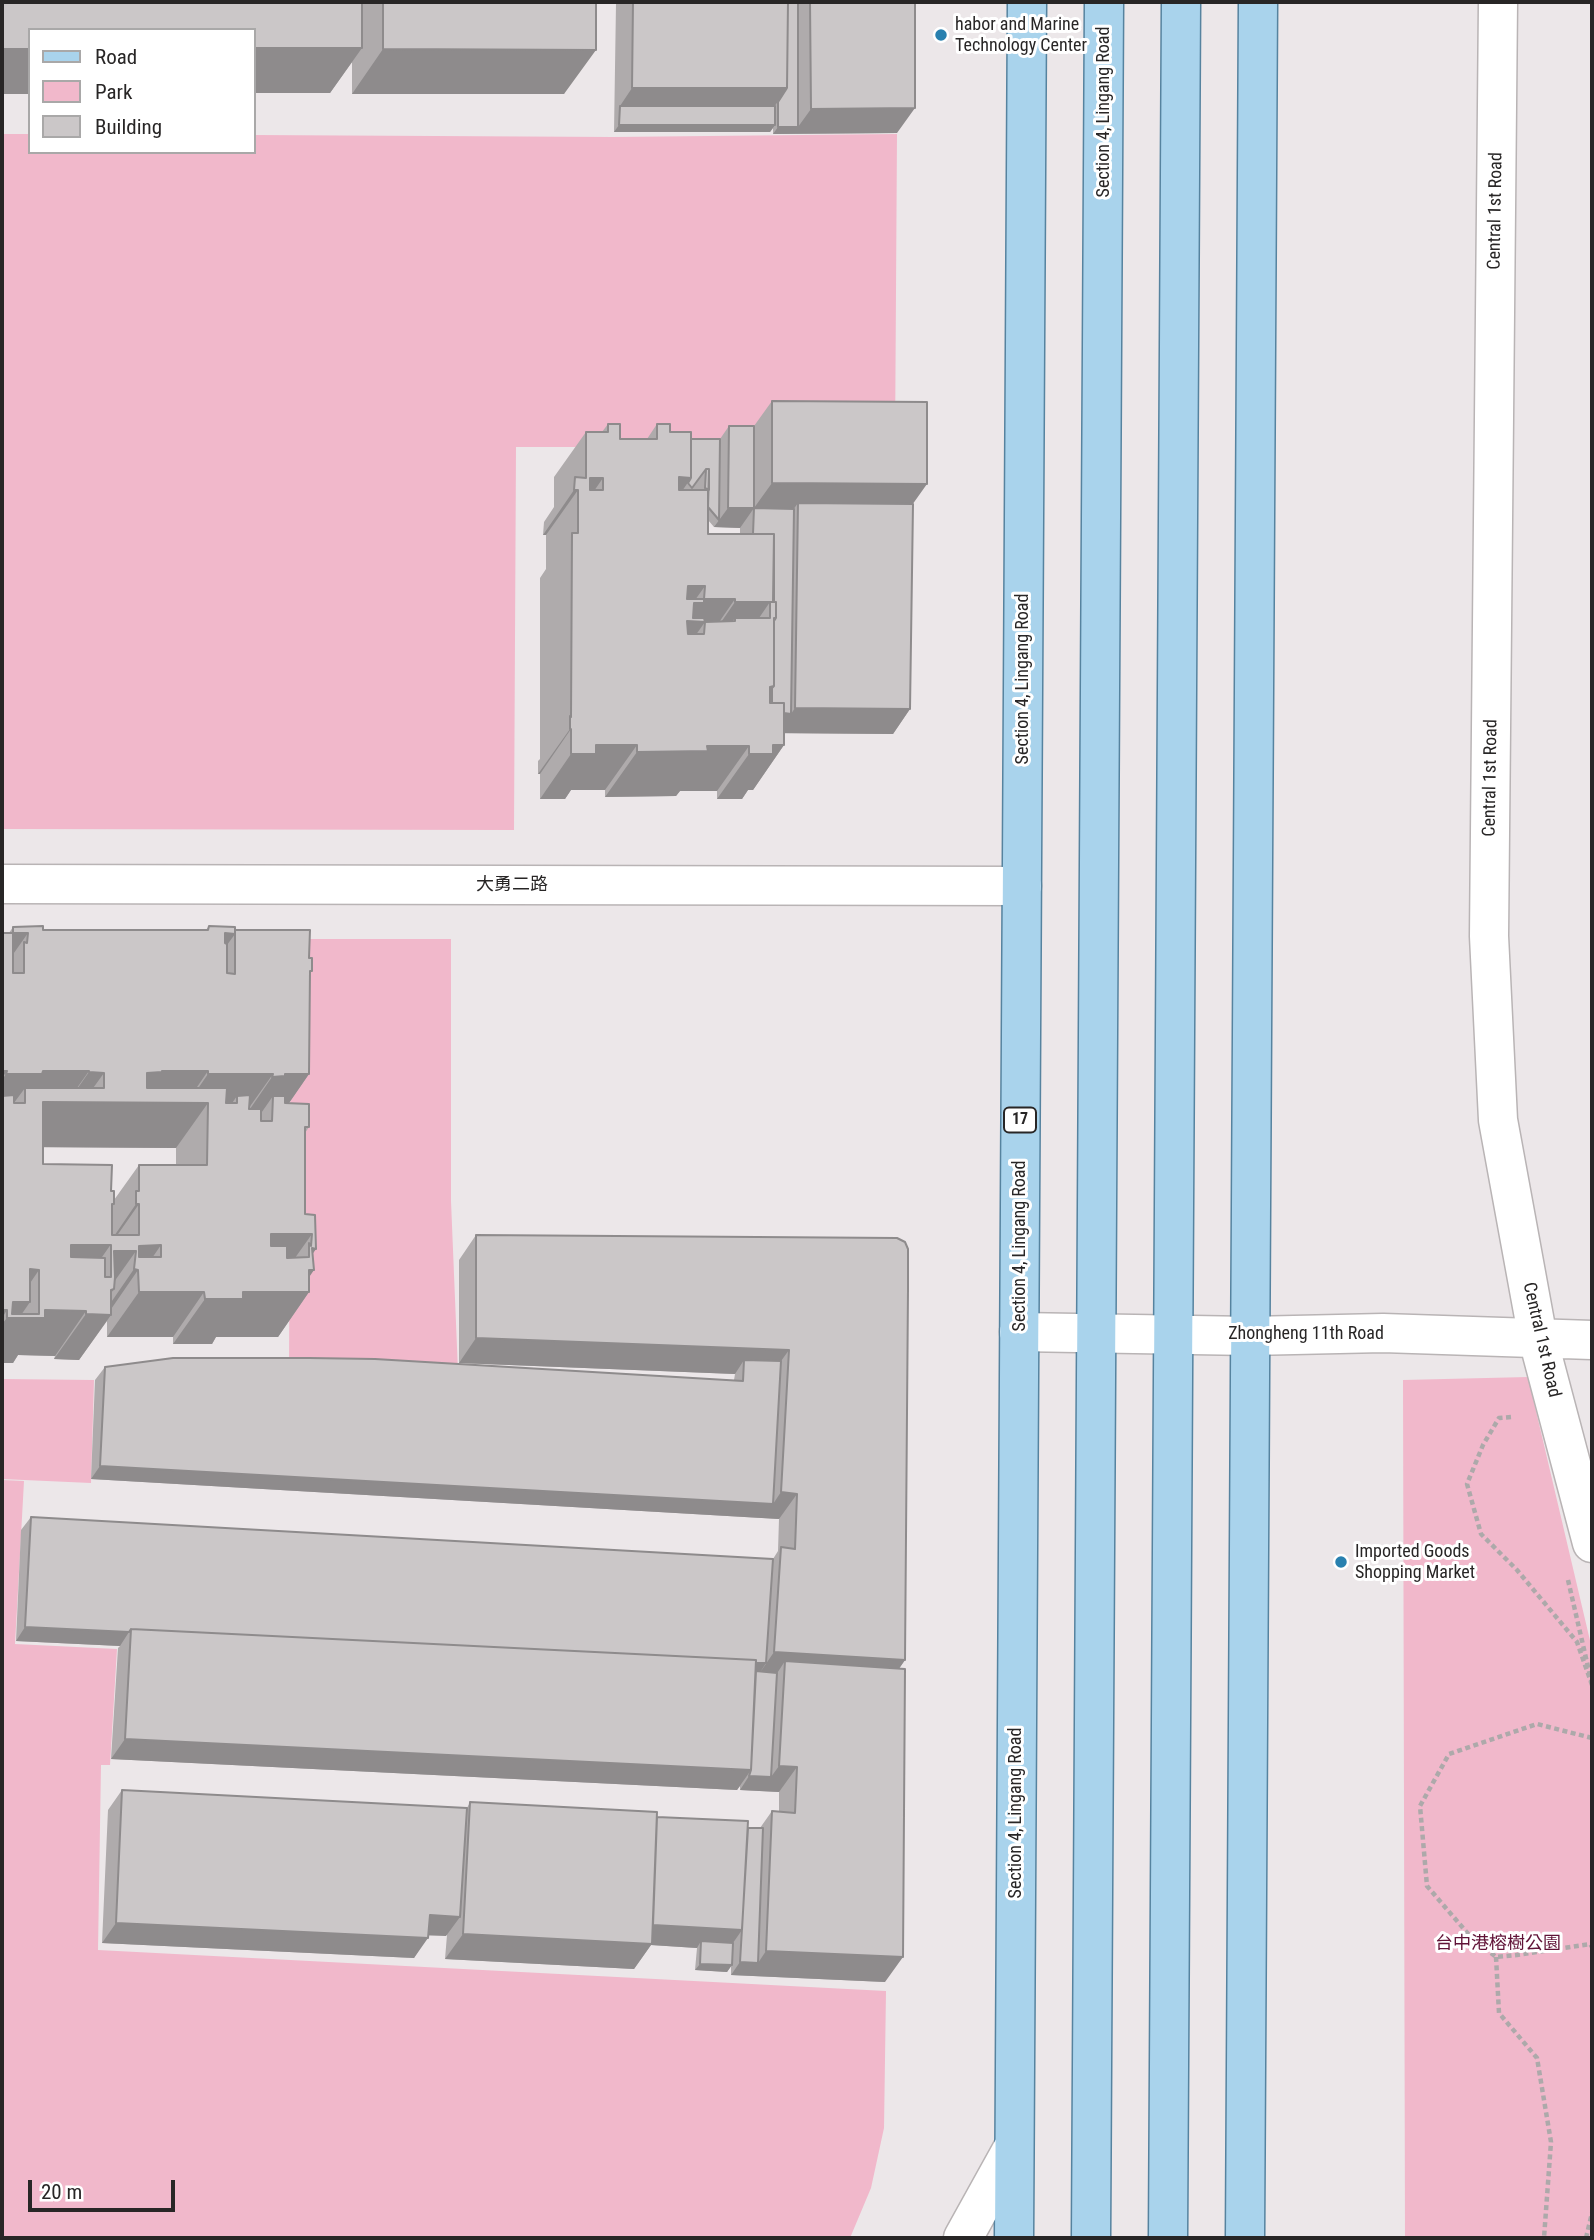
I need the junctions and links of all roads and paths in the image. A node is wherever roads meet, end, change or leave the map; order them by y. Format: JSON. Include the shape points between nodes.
{"nodes":[{"id":1,"x":1027,"y":2,"type":"edge"},
{"id":2,"x":1104,"y":2,"type":"edge"},
{"id":3,"x":1181,"y":2,"type":"edge"},
{"id":4,"x":1258,"y":2,"type":"edge"},
{"id":5,"x":1498,"y":2,"type":"edge"},
{"id":6,"x":2,"y":884,"type":"edge"},
{"id":7,"x":1022,"y":886,"type":"junction"},
{"id":8,"x":1019,"y":1332,"type":"junction"},
{"id":9,"x":1096,"y":1334,"type":"junction"},
{"id":10,"x":1174,"y":1335,"type":"junction"},
{"id":11,"x":1251,"y":1336,"type":"junction"},
{"id":12,"x":1538,"y":1339,"type":"junction"},
{"id":13,"x":1592,"y":1339,"type":"edge"},
{"id":14,"x":1520,"y":1417,"type":"dead end"},
{"id":15,"x":1592,"y":1543,"type":"edge"},
{"id":16,"x":1568,"y":1577,"type":"dead end"},
{"id":17,"x":1592,"y":1684,"type":"edge"},
{"id":18,"x":1592,"y":1738,"type":"edge"},
{"id":19,"x":1592,"y":1947,"type":"edge"},
{"id":20,"x":1496,"y":1956,"type":"junction"},
{"id":21,"x":1014,"y":2146,"type":"junction"},
{"id":22,"x":1592,"y":2213,"type":"edge"},
{"id":23,"x":963,"y":2238,"type":"edge"},
{"id":24,"x":1014,"y":2238,"type":"edge"},
{"id":25,"x":1091,"y":2238,"type":"edge"},
{"id":26,"x":1168,"y":2238,"type":"edge"},
{"id":27,"x":1245,"y":2238,"type":"edge"},
{"id":28,"x":1544,"y":2238,"type":"edge"},
{"id":29,"x":1586,"y":2238,"type":"edge"}],
"edges":[{"from":1,"to":7,"type":"main road","name":"Section 4, Lingang Road","number":"17"},
{"from":2,"to":9,"type":"main road","name":"Section 4, Lingang Road"},
{"from":3,"to":10,"type":"main road"},
{"from":4,"to":11,"type":"main road"},
{"from":5,"to":12,"type":"street","name":"Central 1st Road","via":[[1489,936],[1498,1120]]},
{"from":6,"to":7,"type":"street","name":"大勇二路"},
{"from":7,"to":8,"type":"main road","name":"Section 4, Lingang Road","number":"17"},
{"from":8,"to":9,"type":"street","name":"Zhongheng 11th Road"},
{"from":8,"to":21,"type":"main road","name":"Section 4, Lingang Road","number":"17"},
{"from":9,"to":10,"type":"street","name":"Zhongheng 11th Road"},
{"from":9,"to":25,"type":"main road","name":"Section 4, Lingang Road"},
{"from":10,"to":11,"type":"street","name":"Zhongheng 11th Road"},
{"from":10,"to":26,"type":"main road"},
{"from":11,"to":12,"type":"street","name":"Zhongheng 11th Road"},
{"from":11,"to":27,"type":"main road"},
{"from":12,"to":13,"type":"street","name":"Zhongheng 11th Road"},
{"from":12,"to":15,"type":"street","name":"Central 1st Road"},
{"from":14,"to":17,"type":"path","via":[[1499,1418],[1466,1484],[1481,1534],[1577,1642]]},
{"from":16,"to":17,"type":"path"},
{"from":18,"to":20,"type":"path","via":[[1537,1724],[1449,1754],[1420,1806],[1427,1886],[1469,1935]]},
{"from":19,"to":20,"type":"path"},
{"from":20,"to":28,"type":"path","via":[[1499,2013],[1537,2059],[1550,2142]]},
{"from":21,"to":23,"type":"street"},
{"from":21,"to":24,"type":"main road","name":"Section 4, Lingang Road","number":"17"},
{"from":22,"to":29,"type":"path"}]}
